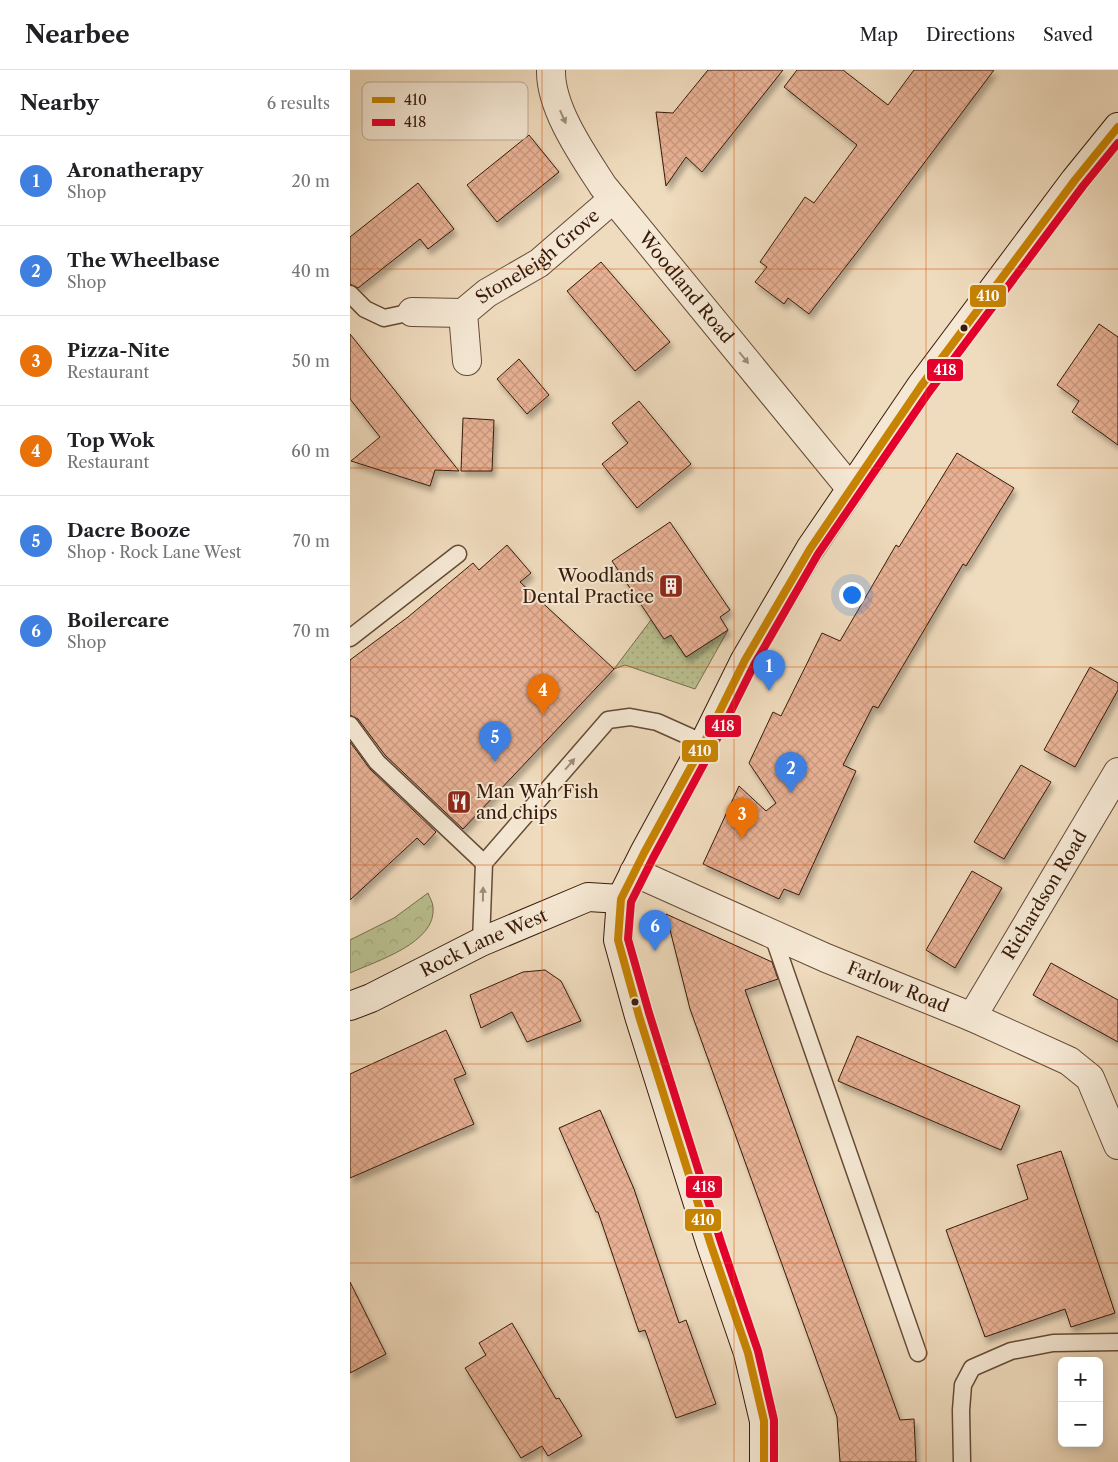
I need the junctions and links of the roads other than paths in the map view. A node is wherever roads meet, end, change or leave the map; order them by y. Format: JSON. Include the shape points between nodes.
{"nodes":[{"id":1,"x":551,"y":70,"type":"edge"},
{"id":2,"x":1118,"y":127,"type":"edge"},
{"id":3,"x":614,"y":199,"type":"junction"},
{"id":4,"x":350,"y":294,"type":"edge"},
{"id":5,"x":412,"y":312,"type":"joint"},
{"id":6,"x":463,"y":314,"type":"junction"},
{"id":7,"x":467,"y":361,"type":"dead end"},
{"id":8,"x":851,"y":489,"type":"junction"},
{"id":9,"x":458,"y":554,"type":"dead end"},
{"id":10,"x":350,"y":638,"type":"edge"},
{"id":11,"x":350,"y":725,"type":"edge"},
{"id":12,"x":704,"y":743,"type":"junction"},
{"id":13,"x":1118,"y":772,"type":"edge"},
{"id":14,"x":484,"y":863,"type":"junction"},
{"id":15,"x":634,"y":872,"type":"junction"},
{"id":16,"x":621,"y":899,"type":"junction"},
{"id":17,"x":772,"y":933,"type":"junction"},
{"id":18,"x":481,"y":942,"type":"junction"},
{"id":19,"x":350,"y":1006,"type":"edge"},
{"id":20,"x":972,"y":1018,"type":"junction"},
{"id":21,"x":1118,"y":1145,"type":"edge"},
{"id":22,"x":1118,"y":1342,"type":"edge"},
{"id":23,"x":918,"y":1353,"type":"dead end"},
{"id":24,"x":764,"y":1462,"type":"edge"},
{"id":25,"x":962,"y":1462,"type":"edge"}],
"edges":[{"from":1,"to":3,"type":"street","name":"Woodland Road","one_way":true,"via":[[556,101],[573,138]]},
{"from":2,"to":8,"type":"street","via":[[921,386]]},
{"from":3,"to":6,"type":"street","name":"Stoneleigh Grove","via":[[539,262],[487,293]]},
{"from":3,"to":8,"type":"street","name":"Woodland Road","one_way":true},
{"from":4,"to":5,"type":"lane","via":[[365,309],[384,318]]},
{"from":5,"to":6,"type":"street","name":"Stoneleigh Grove"},
{"from":6,"to":7,"type":"street","name":"Stoneleigh Grove"},
{"from":8,"to":12,"type":"street","via":[[810,549],[745,660]]},
{"from":9,"to":10,"type":"lane"},
{"from":11,"to":14,"type":"lane","via":[[377,762]]},
{"from":14,"to":12,"type":"lane","one_way":true,"via":[[608,720],[630,717],[657,722]]},
{"from":12,"to":15,"type":"street"},
{"from":13,"to":20,"type":"street","name":"Richardson Road"},
{"from":18,"to":14,"type":"lane","one_way":true},
{"from":15,"to":16,"type":"street"},
{"from":15,"to":17,"type":"street","name":"Farlow Road"},
{"from":16,"to":18,"type":"street","name":"Rock Lane West","via":[[588,898]]},
{"from":16,"to":24,"type":"street","via":[[618,940],[711,1245],[748,1353],[764,1421]]},
{"from":17,"to":20,"type":"street","name":"Farlow Road"},
{"from":17,"to":23,"type":"lane"},
{"from":18,"to":19,"type":"street","name":"Rock Lane West"},
{"from":20,"to":21,"type":"street","name":"Farlow Road","via":[[1069,1060],[1090,1078]]},
{"from":22,"to":25,"type":"lane","via":[[1044,1344],[1011,1351],[972,1368],[963,1385]]}]}
